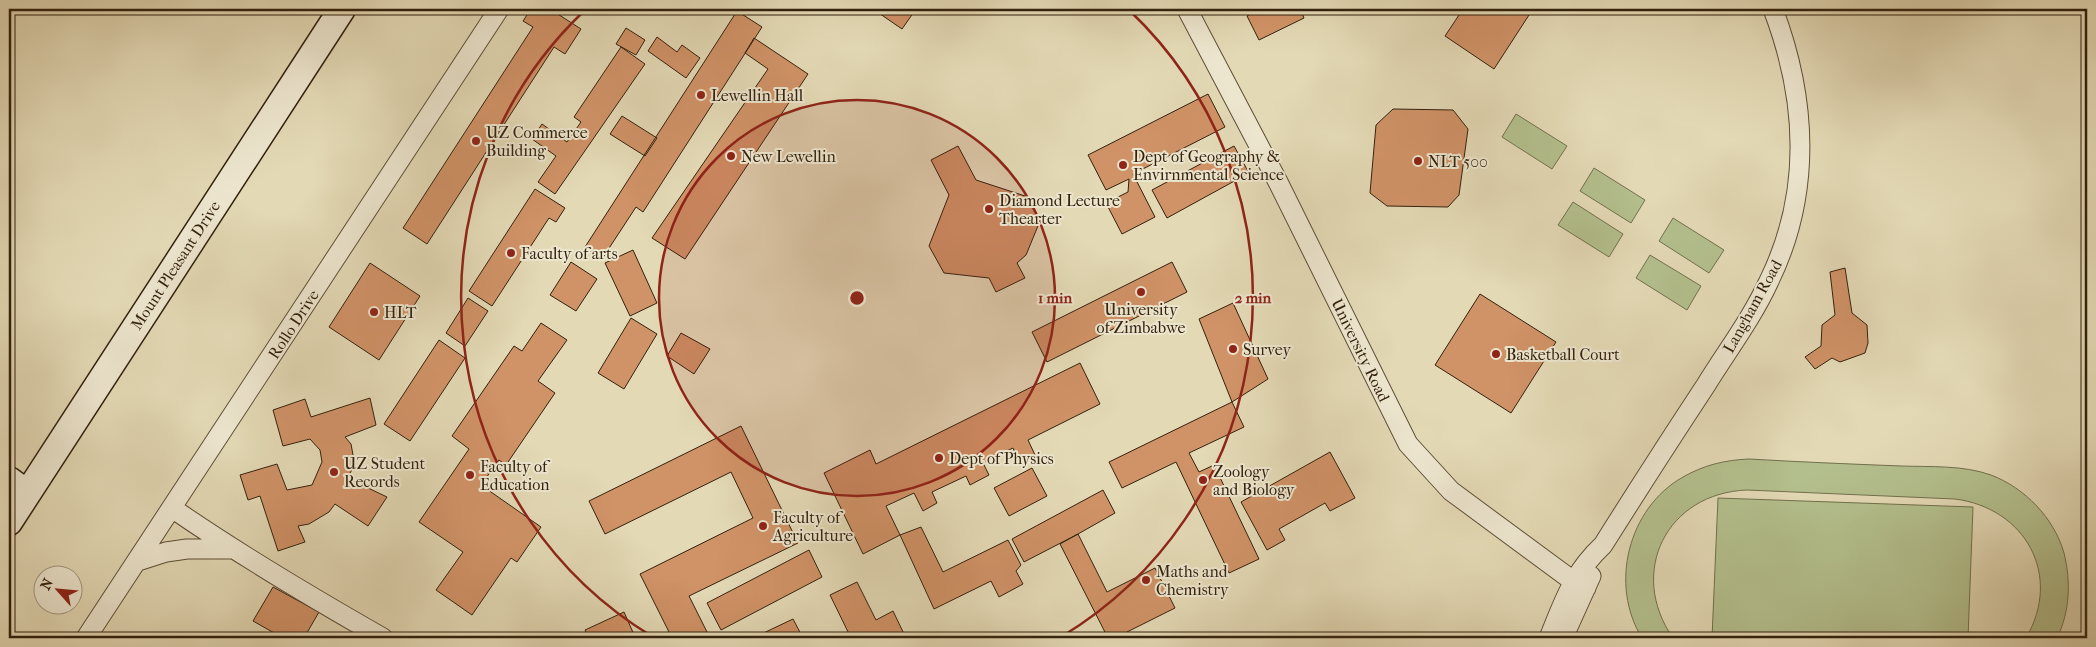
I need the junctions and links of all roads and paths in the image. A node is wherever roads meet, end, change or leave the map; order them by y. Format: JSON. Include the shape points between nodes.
{"nodes":[{"id":1,"x":342,"y":9,"type":"edge"},
{"id":2,"x":499,"y":9,"type":"edge"},
{"id":3,"x":1187,"y":9,"type":"edge"},
{"id":4,"x":1773,"y":9,"type":"edge"},
{"id":5,"x":18,"y":486,"type":"edge"},
{"id":6,"x":172,"y":508,"type":"junction"},
{"id":7,"x":9,"y":522,"type":"edge"},
{"id":8,"x":232,"y":549,"type":"junction"},
{"id":9,"x":138,"y":561,"type":"junction"},
{"id":10,"x":1579,"y":584,"type":"junction"},
{"id":11,"x":86,"y":638,"type":"edge"},
{"id":12,"x":383,"y":638,"type":"edge"},
{"id":13,"x":1549,"y":638,"type":"edge"},
{"id":14,"x":1563,"y":638,"type":"edge"}],
"edges":[{"from":1,"to":5,"type":"street","name":"Mount Pleasant Drive"},
{"from":2,"to":6,"type":"street","name":"Rollo Drive"},
{"from":3,"to":10,"type":"street","name":"University Road","via":[[1278,182],[1408,444],[1451,491]]},
{"from":4,"to":10,"type":"street","name":"Langham Road","via":[[1790,63],[1800,132],[1801,165],[1787,238],[1769,282],[1752,312],[1603,544],[1597,564]]},
{"from":5,"to":7,"type":"street","name":"Mount Pleasant Drive"},
{"from":6,"to":8,"type":"street"},
{"from":6,"to":9,"type":"street","name":"Rollo Drive"},
{"from":8,"to":9,"type":"street","via":[[187,549]]},
{"from":8,"to":12,"type":"street"},
{"from":9,"to":11,"type":"street","name":"Rollo Drive"},
{"from":10,"to":13,"type":"street"},
{"from":10,"to":14,"type":"street"}]}
